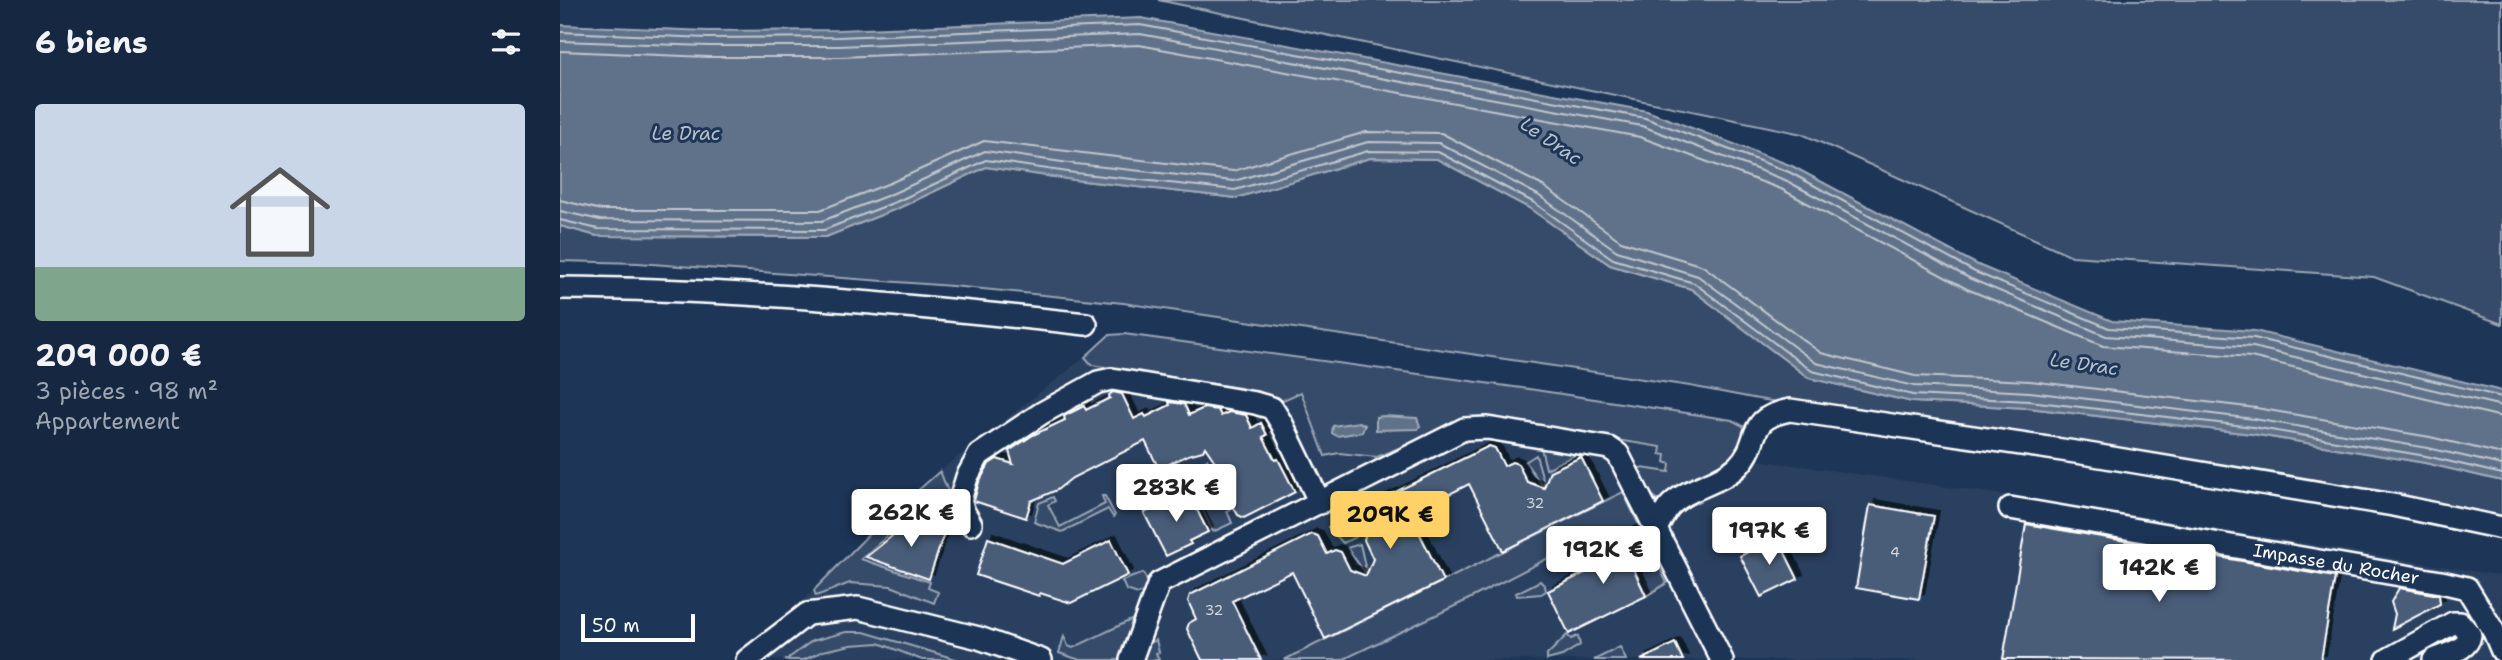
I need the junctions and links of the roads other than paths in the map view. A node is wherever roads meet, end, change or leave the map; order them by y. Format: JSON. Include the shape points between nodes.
{"nodes":[{"id":1,"x":560,"y":288,"type":"edge"},
{"id":2,"x":1086,"y":324,"type":"dead end"},
{"id":3,"x":1320,"y":503,"type":"junction"},
{"id":4,"x":2010,"y":508,"type":"dead end"},
{"id":5,"x":971,"y":524,"type":"dead end"},
{"id":6,"x":1657,"y":527,"type":"junction"},
{"id":7,"x":2502,"y":528,"type":"edge"},
{"id":8,"x":979,"y":638,"type":"junction"},
{"id":9,"x":2502,"y":651,"type":"edge"},
{"id":10,"x":734,"y":660,"type":"edge"},
{"id":11,"x":747,"y":660,"type":"edge"},
{"id":12,"x":1041,"y":660,"type":"edge"},
{"id":13,"x":1131,"y":660,"type":"edge"},
{"id":14,"x":1722,"y":660,"type":"edge"},
{"id":15,"x":2387,"y":660,"type":"edge"},
{"id":16,"x":2434,"y":660,"type":"edge"}],
"edges":[{"from":1,"to":2,"type":"street","via":[[663,289],[910,304]]},
{"from":3,"to":5,"type":"street","via":[[1272,408],[1112,379],[1042,413],[979,455],[960,500]]},
{"from":3,"to":6,"type":"street","via":[[1464,429],[1487,428],[1609,448],[1618,454]]},
{"from":3,"to":13,"type":"street","via":[[1159,583]]},
{"from":4,"to":9,"type":"street","name":"Impasse du Rocher","via":[[2467,588]]},
{"from":6,"to":7,"type":"street","via":[[1683,495],[1738,466],[1763,421],[1773,413],[1790,410],[2081,453],[2393,505]]},
{"from":6,"to":14,"type":"street"},
{"from":8,"to":10,"type":"street","via":[[881,598],[860,596],[806,605]]},
{"from":8,"to":11,"type":"street","via":[[858,608],[807,614]]},
{"from":8,"to":12,"type":"street"},
{"from":15,"to":16,"type":"street","via":[[2460,623],[2470,635],[2469,642]]}]}
